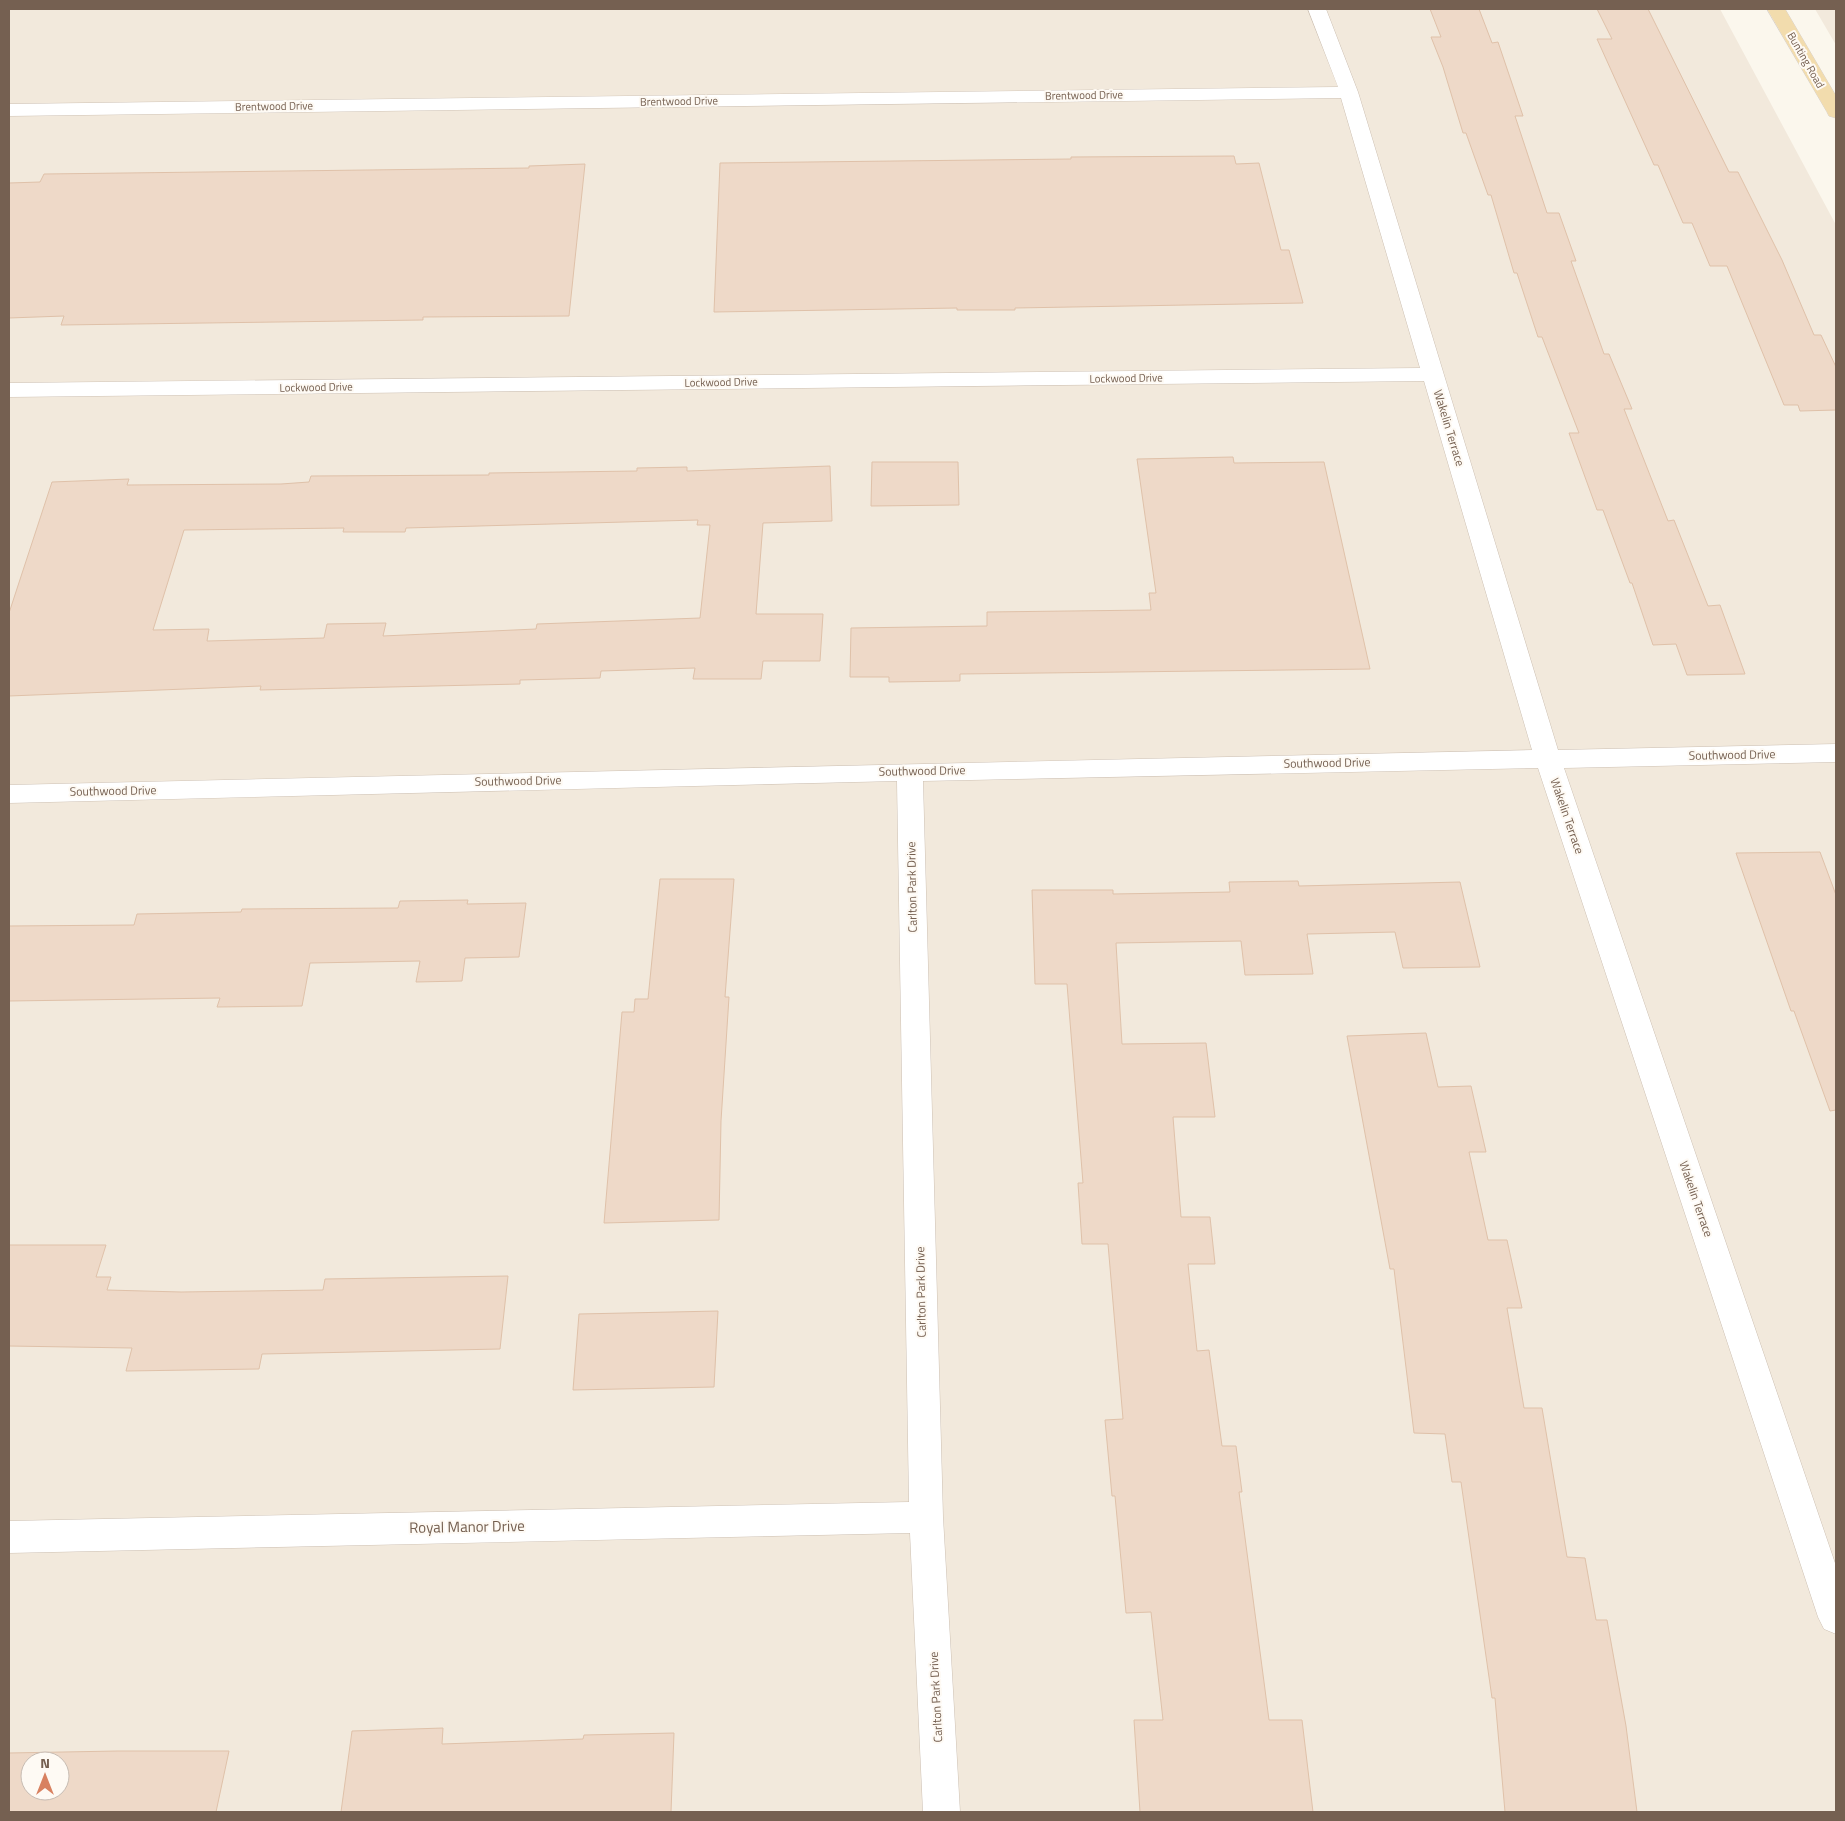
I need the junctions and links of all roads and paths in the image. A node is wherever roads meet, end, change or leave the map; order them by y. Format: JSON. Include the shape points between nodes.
{"nodes":[{"id":1,"x":1317,"y":9,"type":"edge"},
{"id":2,"x":1776,"y":9,"type":"edge"},
{"id":3,"x":1349,"y":92,"type":"junction"},
{"id":4,"x":9,"y":110,"type":"edge"},
{"id":5,"x":1836,"y":112,"type":"edge"},
{"id":6,"x":1433,"y":374,"type":"junction"},
{"id":7,"x":9,"y":390,"type":"edge"},
{"id":8,"x":1836,"y":753,"type":"edge"},
{"id":9,"x":1548,"y":759,"type":"junction"},
{"id":10,"x":910,"y":772,"type":"junction"},
{"id":11,"x":9,"y":794,"type":"edge"},
{"id":12,"x":926,"y":1517,"type":"junction"},
{"id":13,"x":9,"y":1538,"type":"edge"},
{"id":14,"x":1836,"y":1616,"type":"edge"},
{"id":15,"x":942,"y":1812,"type":"edge"}],
"edges":[{"from":1,"to":3,"type":"street","name":"Wakelin Terrace"},
{"from":2,"to":5,"type":"main road","name":"Bunting Road"},
{"from":3,"to":4,"type":"street","name":"Brentwood Drive"},
{"from":3,"to":6,"type":"street","name":"Wakelin Terrace"},
{"from":6,"to":7,"type":"street","name":"Lockwood Drive"},
{"from":6,"to":9,"type":"street","name":"Wakelin Terrace"},
{"from":8,"to":9,"type":"street","name":"Southwood Drive"},
{"from":9,"to":10,"type":"street","name":"Southwood Drive"},
{"from":9,"to":14,"type":"street","name":"Wakelin Terrace"},
{"from":10,"to":11,"type":"street","name":"Southwood Drive"},
{"from":10,"to":12,"type":"street","name":"Carlton Park Drive"},
{"from":12,"to":13,"type":"street","name":"Royal Manor Drive"},
{"from":12,"to":15,"type":"street","name":"Carlton Park Drive"}]}
